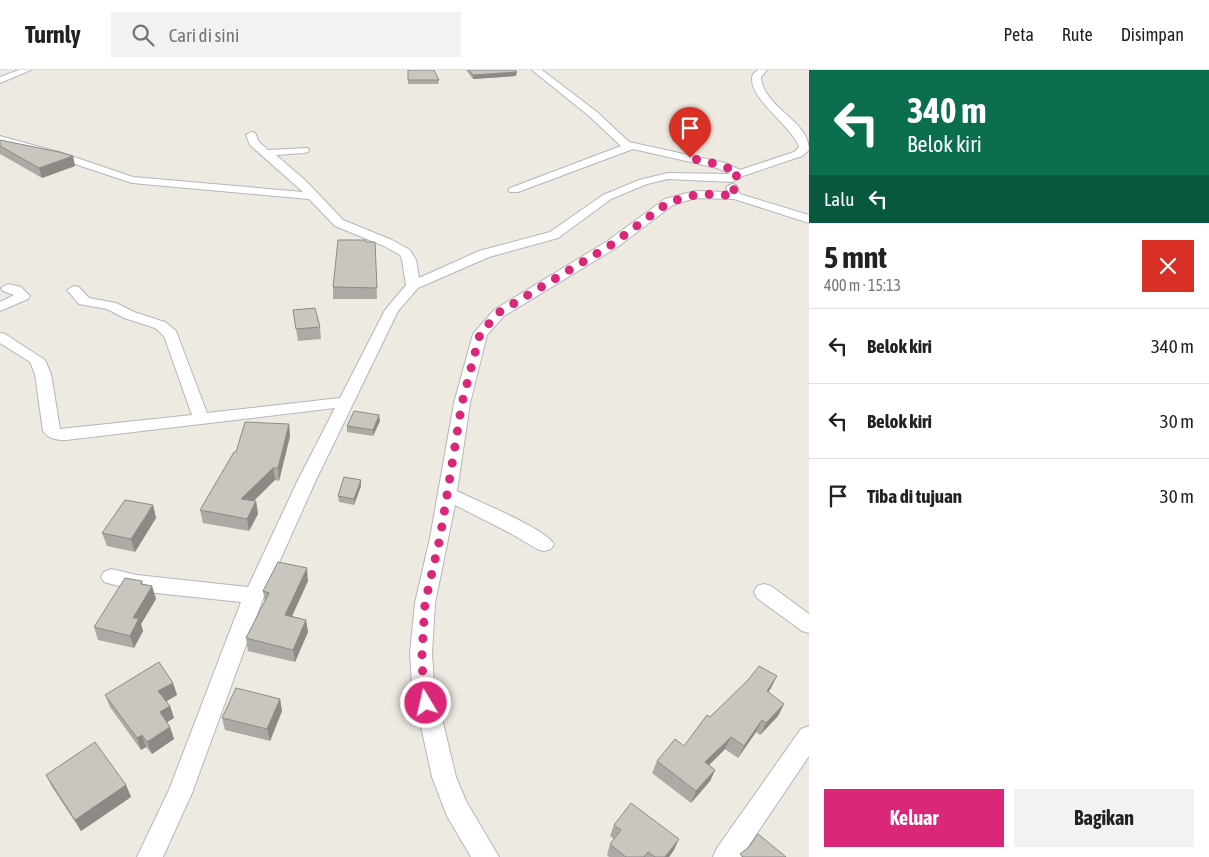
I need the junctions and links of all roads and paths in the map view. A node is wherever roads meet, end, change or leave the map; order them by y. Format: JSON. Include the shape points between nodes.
{"nodes":[{"id":1,"x":26,"y":70,"type":"edge"},
{"id":2,"x":536,"y":70,"type":"edge"},
{"id":3,"x":762,"y":70,"type":"edge"},
{"id":4,"x":0,"y":80,"type":"edge"},
{"id":5,"x":251,"y":135,"type":"dead end"},
{"id":6,"x":0,"y":139,"type":"edge"},
{"id":7,"x":630,"y":146,"type":"junction"},
{"id":8,"x":304,"y":150,"type":"dead end"},
{"id":9,"x":265,"y":154,"type":"junction"},
{"id":10,"x":735,"y":176,"type":"junction"},
{"id":11,"x":514,"y":190,"type":"dead end"},
{"id":12,"x":312,"y":196,"type":"junction"},
{"id":13,"x":735,"y":196,"type":"junction"},
{"id":14,"x":809,"y":219,"type":"edge"},
{"id":15,"x":413,"y":285,"type":"junction"},
{"id":16,"x":8,"y":288,"type":"dead end"},
{"id":17,"x":74,"y":290,"type":"dead end"},
{"id":18,"x":0,"y":306,"type":"edge"},
{"id":19,"x":0,"y":337,"type":"edge"},
{"id":20,"x":346,"y":402,"type":"junction"},
{"id":21,"x":201,"y":418,"type":"junction"},
{"id":22,"x":447,"y":494,"type":"junction"},
{"id":23,"x":544,"y":544,"type":"dead end"},
{"id":24,"x":111,"y":577,"type":"dead end"},
{"id":25,"x":764,"y":592,"type":"dead end"},
{"id":26,"x":254,"y":596,"type":"junction"},
{"id":27,"x":809,"y":626,"type":"edge"},
{"id":28,"x":809,"y":736,"type":"edge"},
{"id":29,"x":152,"y":856,"type":"edge"},
{"id":30,"x":486,"y":857,"type":"edge"},
{"id":31,"x":726,"y":857,"type":"edge"}],
"edges":[{"from":1,"to":4,"type":"street"},
{"from":2,"to":7,"type":"street"},
{"from":3,"to":10,"type":"street","via":[[755,80],[758,86],[772,107],[802,139],[805,148],[798,154]]},
{"from":5,"to":9,"type":"street"},
{"from":6,"to":12,"type":"street","via":[[132,180]]},
{"from":7,"to":10,"type":"street","via":[[721,165]]},
{"from":7,"to":11,"type":"street"},
{"from":8,"to":9,"type":"street"},
{"from":9,"to":12,"type":"street","via":[[306,186]]},
{"from":10,"to":13,"type":"street"},
{"from":10,"to":15,"type":"street","via":[[668,176],[643,182],[607,197],[554,235],[484,254]]},
{"from":12,"to":15,"type":"street","via":[[339,223],[405,253]]},
{"from":13,"to":14,"type":"street"},
{"from":13,"to":22,"type":"street","via":[[695,195],[669,202],[611,245],[498,313],[487,324],[480,334],[462,403]]},
{"from":15,"to":20,"type":"street","via":[[392,310]]},
{"from":16,"to":18,"type":"street","via":[[23,296]]},
{"from":17,"to":21,"type":"street","via":[[84,300],[111,306],[160,326],[171,334]]},
{"from":19,"to":21,"type":"street","via":[[37,360],[43,374],[51,431],[56,434]]},
{"from":20,"to":21,"type":"street"},
{"from":20,"to":26,"type":"street"},
{"from":22,"to":23,"type":"street"},
{"from":22,"to":30,"type":"street","via":[[425,603],[423,685],[444,777],[456,808]]},
{"from":24,"to":26,"type":"street","via":[[137,583]]},
{"from":25,"to":27,"type":"street"},
{"from":26,"to":29,"type":"street","via":[[180,793]]},
{"from":28,"to":31,"type":"street"}]}
